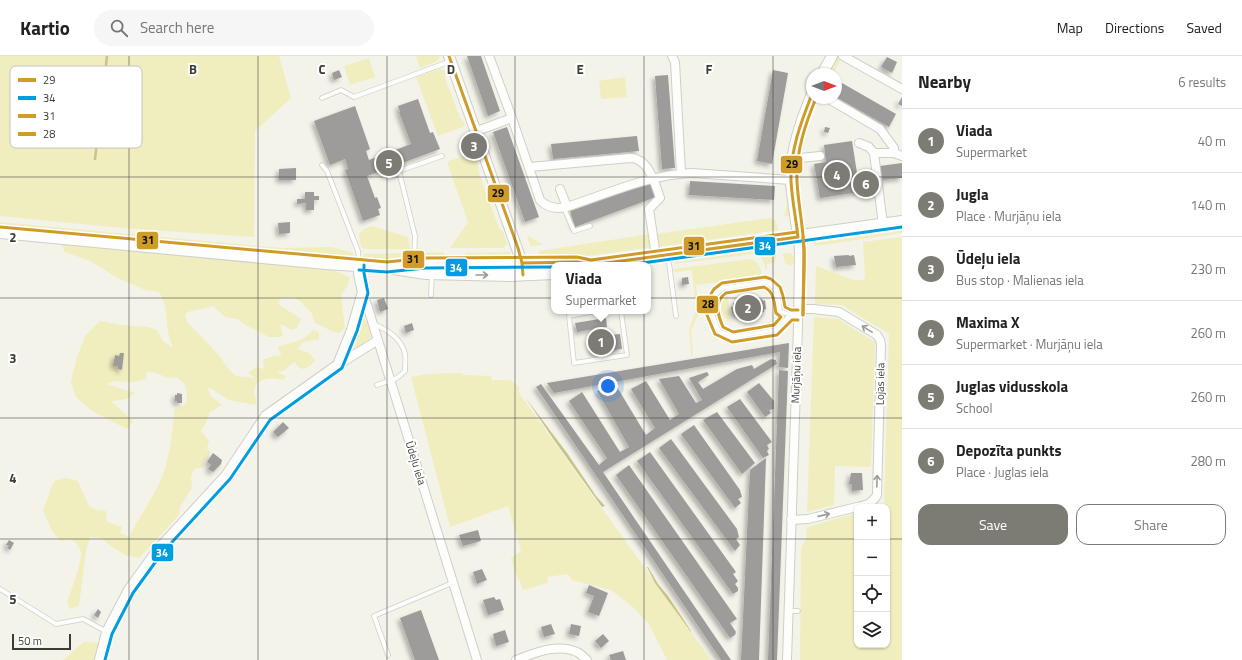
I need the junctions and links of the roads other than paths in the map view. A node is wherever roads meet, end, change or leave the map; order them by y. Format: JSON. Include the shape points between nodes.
{"nodes":[{"id":1,"x":489,"y":56,"type":"edge"},
{"id":2,"x":672,"y":56,"type":"edge"},
{"id":3,"x":832,"y":56,"type":"edge"},
{"id":4,"x":843,"y":56,"type":"edge"},
{"id":5,"x":450,"y":59,"type":"edge"},
{"id":6,"x":825,"y":68,"type":"edge"},
{"id":7,"x":902,"y":89,"type":"edge"},
{"id":8,"x":322,"y":98,"type":"dead end"},
{"id":9,"x":808,"y":104,"type":"edge"},
{"id":10,"x":837,"y":104,"type":"edge"},
{"id":11,"x":512,"y":118,"type":"junction"},
{"id":12,"x":477,"y":131,"type":"junction"},
{"id":13,"x":859,"y":143,"type":"dead end"},
{"id":14,"x":874,"y":153,"type":"junction"},
{"id":15,"x":898,"y":154,"type":"edge"},
{"id":16,"x":442,"y":156,"type":"dead end"},
{"id":17,"x":820,"y":156,"type":"dead end"},
{"id":18,"x":793,"y":157,"type":"junction"},
{"id":19,"x":322,"y":165,"type":"dead end"},
{"id":20,"x":530,"y":166,"type":"junction"},
{"id":21,"x":681,"y":174,"type":"junction"},
{"id":22,"x":653,"y":179,"type":"junction"},
{"id":23,"x":791,"y":180,"type":"junction"},
{"id":24,"x":560,"y":189,"type":"dead end"},
{"id":25,"x":566,"y":207,"type":"junction"},
{"id":26,"x":902,"y":222,"type":"edge"},
{"id":27,"x":883,"y":225,"type":"junction"},
{"id":28,"x":590,"y":226,"type":"dead end"},
{"id":29,"x":0,"y":232,"type":"edge"},
{"id":30,"x":798,"y":236,"type":"junction"},
{"id":31,"x":662,"y":255,"type":"junction"},
{"id":32,"x":612,"y":262,"type":"edge"},
{"id":33,"x":414,"y":264,"type":"junction"},
{"id":34,"x":359,"y":265,"type":"junction"},
{"id":35,"x":551,"y":265,"type":"edge"},
{"id":36,"x":387,"y":267,"type":"junction"},
{"id":37,"x":523,"y":269,"type":"junction"},
{"id":38,"x":551,"y":273,"type":"edge"},
{"id":39,"x":432,"y":274,"type":"junction"},
{"id":40,"x":363,"y":292,"type":"junction"},
{"id":41,"x":431,"y":295,"type":"dead end"},
{"id":42,"x":796,"y":313,"type":"junction"},
{"id":43,"x":577,"y":314,"type":"edge"},
{"id":44,"x":621,"y":314,"type":"edge"},
{"id":45,"x":676,"y":316,"type":"dead end"},
{"id":46,"x":373,"y":324,"type":"junction"},
{"id":47,"x":378,"y":340,"type":"junction"},
{"id":48,"x":338,"y":365,"type":"junction"},
{"id":49,"x":391,"y":381,"type":"junction"},
{"id":50,"x":377,"y":385,"type":"dead end"},
{"id":51,"x":870,"y":504,"type":"edge"},
{"id":52,"x":854,"y":508,"type":"edge"},
{"id":53,"x":791,"y":520,"type":"junction"},
{"id":54,"x":452,"y":583,"type":"junction"},
{"id":55,"x":0,"y":589,"type":"edge"},
{"id":56,"x":789,"y":611,"type":"junction"},
{"id":57,"x":798,"y":611,"type":"dead end"},
{"id":58,"x":107,"y":632,"type":"junction"},
{"id":59,"x":388,"y":655,"type":"dead end"},
{"id":60,"x":100,"y":660,"type":"edge"},
{"id":61,"x":477,"y":660,"type":"edge"},
{"id":62,"x":516,"y":660,"type":"edge"},
{"id":63,"x":587,"y":660,"type":"edge"},
{"id":64,"x":787,"y":660,"type":"edge"}],
"edges":[{"from":1,"to":11,"type":"street"},
{"from":2,"to":21,"type":"street","via":[[676,62]]},
{"from":3,"to":6,"type":"street"},
{"from":4,"to":7,"type":"street"},
{"from":5,"to":8,"type":"lane","via":[[354,97],[341,90]]},
{"from":5,"to":12,"type":"street"},
{"from":9,"to":18,"type":"street","name":"Murjāņu iela"},
{"from":10,"to":15,"type":"street","via":[[880,129]]},
{"from":11,"to":12,"type":"street"},
{"from":11,"to":20,"type":"street"},
{"from":12,"to":37,"type":"street"},
{"from":13,"to":14,"type":"street","via":[[869,147]]},
{"from":14,"to":15,"type":"street"},
{"from":14,"to":27,"type":"street"},
{"from":16,"to":33,"type":"lane","via":[[399,171],[415,236]]},
{"from":17,"to":18,"type":"street"},
{"from":18,"to":23,"type":"street","name":"Murjāņu iela"},
{"from":19,"to":34,"type":"lane","via":[[358,251]]},
{"from":20,"to":22,"type":"street","via":[[634,158],[641,161]]},
{"from":20,"to":25,"type":"street","via":[[540,200],[545,205],[556,208]]},
{"from":21,"to":22,"type":"street"},
{"from":21,"to":23,"type":"street"},
{"from":22,"to":25,"type":"street"},
{"from":22,"to":31,"type":"street","via":[[660,198],[649,209]]},
{"from":23,"to":30,"type":"street","name":"Murjāņu iela"},
{"from":24,"to":25,"type":"street"},
{"from":25,"to":28,"type":"lane","via":[[574,231]]},
{"from":26,"to":27,"type":"main road"},
{"from":27,"to":30,"type":"main road"},
{"from":29,"to":34,"type":"main road"},
{"from":30,"to":31,"type":"main road"},
{"from":30,"to":42,"type":"street","name":"Murjāņu iela"},
{"from":31,"to":32,"type":"main road"},
{"from":31,"to":45,"type":"lane"},
{"from":33,"to":36,"type":"main road"},
{"from":33,"to":37,"type":"main road"},
{"from":34,"to":36,"type":"main road"},
{"from":34,"to":40,"type":"street","name":"Ūdeļu iela"},
{"from":35,"to":37,"type":"main road"},
{"from":36,"to":39,"type":"main road"},
{"from":37,"to":38,"type":"main road"},
{"from":39,"to":37,"type":"main road","one_way":true},
{"from":39,"to":41,"type":"lane"},
{"from":40,"to":46,"type":"street","name":"Ūdeļu iela"},
{"from":40,"to":48,"type":"street"},
{"from":42,"to":42,"type":"lane","via":[[776,330],[732,337],[719,331],[712,314],[713,300],[724,288],[765,282],[777,292],[780,311]]},
{"from":51,"to":42,"type":"street","name":"Lojas iela","one_way":true,"via":[[877,496],[880,340],[877,335],[838,312],[813,309]]},
{"from":42,"to":53,"type":"street","name":"Murjāņu iela"},
{"from":43,"to":44,"type":"lane","via":[[569,316],[574,363],[627,355]]},
{"from":46,"to":47,"type":"street","name":"Ūdeļu iela"},
{"from":46,"to":49,"type":"lane","via":[[397,338],[405,354],[405,371]]},
{"from":47,"to":48,"type":"street"},
{"from":47,"to":49,"type":"street","name":"Ūdeļu iela"},
{"from":48,"to":58,"type":"street","via":[[266,416],[226,476],[158,550],[129,590]]},
{"from":49,"to":50,"type":"lane"},
{"from":49,"to":54,"type":"street","name":"Ūdeļu iela"},
{"from":53,"to":52,"type":"street","name":"Lojas iela","one_way":true,"via":[[808,519]]},
{"from":53,"to":56,"type":"street","name":"Murjāņu iela"},
{"from":54,"to":59,"type":"lane","via":[[374,616]]},
{"from":54,"to":61,"type":"street","name":"Ūdeļu iela"},
{"from":55,"to":58,"type":"lane","via":[[56,624],[83,619]]},
{"from":56,"to":57,"type":"lane"},
{"from":56,"to":64,"type":"street","name":"Murjāņu iela"},
{"from":58,"to":60,"type":"street"},
{"from":62,"to":63,"type":"street","via":[[561,648],[578,652]]}]}
